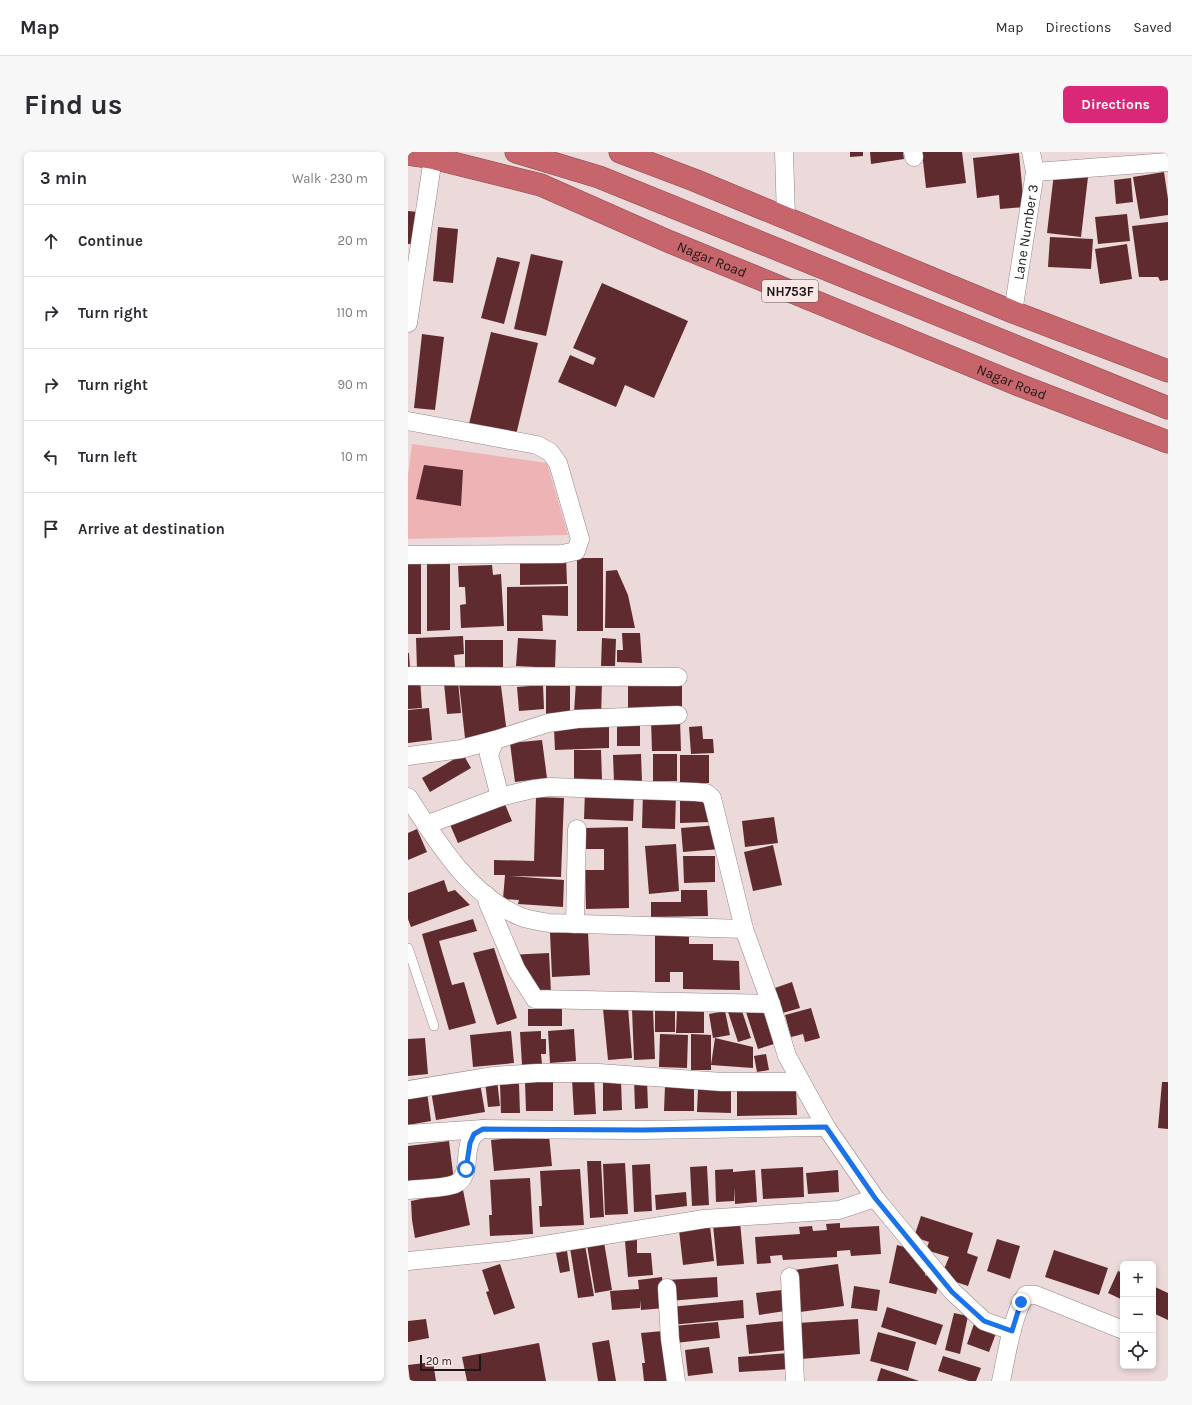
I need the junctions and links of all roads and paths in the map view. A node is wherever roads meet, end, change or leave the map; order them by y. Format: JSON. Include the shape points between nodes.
{"nodes":[{"id":1,"x":516,"y":152,"type":"edge"},
{"id":2,"x":620,"y":152,"type":"edge"},
{"id":3,"x":784,"y":152,"type":"edge"},
{"id":4,"x":1031,"y":152,"type":"edge"},
{"id":5,"x":408,"y":154,"type":"edge"},
{"id":6,"x":433,"y":158,"type":"junction"},
{"id":7,"x":1141,"y":158,"type":"edge"},
{"id":8,"x":1168,"y":162,"type":"edge"},
{"id":9,"x":1035,"y":172,"type":"junction"},
{"id":10,"x":786,"y":218,"type":"junction"},
{"id":11,"x":1013,"y":312,"type":"junction"},
{"id":12,"x":408,"y":323,"type":"edge"},
{"id":13,"x":1168,"y":371,"type":"edge"},
{"id":14,"x":1168,"y":408,"type":"edge"},
{"id":15,"x":408,"y":421,"type":"edge"},
{"id":16,"x":1168,"y":442,"type":"edge"},
{"id":17,"x":408,"y":555,"type":"edge"},
{"id":18,"x":408,"y":676,"type":"edge"},
{"id":19,"x":678,"y":677,"type":"dead end"},
{"id":20,"x":678,"y":715,"type":"dead end"},
{"id":21,"x":495,"y":740,"type":"junction"},
{"id":22,"x":408,"y":756,"type":"edge"},
{"id":23,"x":408,"y":796,"type":"edge"},
{"id":24,"x":500,"y":797,"type":"junction"},
{"id":25,"x":426,"y":825,"type":"junction"},
{"id":26,"x":577,"y":829,"type":"dead end"},
{"id":27,"x":486,"y":895,"type":"junction"},
{"id":28,"x":575,"y":924,"type":"junction"},
{"id":29,"x":744,"y":929,"type":"junction"},
{"id":30,"x":408,"y":948,"type":"edge"},
{"id":31,"x":771,"y":1004,"type":"junction"},
{"id":32,"x":434,"y":1026,"type":"dead end"},
{"id":33,"x":801,"y":1082,"type":"junction"},
{"id":34,"x":408,"y":1090,"type":"edge"},
{"id":35,"x":826,"y":1127,"type":"junction"},
{"id":36,"x":483,"y":1129,"type":"junction"},
{"id":37,"x":408,"y":1134,"type":"edge"},
{"id":38,"x":408,"y":1190,"type":"edge"},
{"id":39,"x":875,"y":1198,"type":"junction"},
{"id":40,"x":408,"y":1261,"type":"edge"},
{"id":41,"x":790,"y":1277,"type":"dead end"},
{"id":42,"x":667,"y":1288,"type":"dead end"},
{"id":43,"x":1120,"y":1329,"type":"edge"},
{"id":44,"x":1012,"y":1331,"type":"junction"},
{"id":45,"x":676,"y":1381,"type":"edge"},
{"id":46,"x":795,"y":1381,"type":"edge"},
{"id":47,"x":1001,"y":1381,"type":"edge"}],
"edges":[{"from":1,"to":14,"type":"highway","via":[[599,177]]},
{"from":2,"to":10,"type":"highway"},
{"from":3,"to":10,"type":"street"},
{"from":4,"to":9,"type":"street","name":"Lane Number 3"},
{"from":5,"to":6,"type":"highway","name":"Nagar Road","number":"NH753F"},
{"from":6,"to":12,"type":"street"},
{"from":6,"to":16,"type":"highway","name":"Nagar Road","number":"NH753F","via":[[541,185],[670,242],[1019,385]]},
{"from":7,"to":8,"type":"street"},
{"from":7,"to":9,"type":"street"},
{"from":9,"to":11,"type":"street","name":"Lane Number 3"},
{"from":10,"to":11,"type":"highway"},
{"from":11,"to":13,"type":"highway"},
{"from":15,"to":17,"type":"street","via":[[537,445],[550,452],[558,463],[580,539],[576,551],[562,554]]},
{"from":18,"to":19,"type":"street"},
{"from":20,"to":21,"type":"street","via":[[577,719],[548,723]]},
{"from":21,"to":22,"type":"street","via":[[461,749]]},
{"from":21,"to":24,"type":"street","via":[[489,755]]},
{"from":23,"to":25,"type":"street"},
{"from":24,"to":25,"type":"street"},
{"from":24,"to":29,"type":"street","via":[[550,787],[706,793],[712,798]]},
{"from":25,"to":27,"type":"street","via":[[470,882]]},
{"from":26,"to":28,"type":"street"},
{"from":27,"to":28,"type":"street","via":[[520,917],[549,923]]},
{"from":27,"to":31,"type":"street","via":[[516,969],[535,999]]},
{"from":28,"to":29,"type":"street"},
{"from":29,"to":31,"type":"street"},
{"from":30,"to":32,"type":"lane"},
{"from":31,"to":33,"type":"street","via":[[787,1056]]},
{"from":33,"to":34,"type":"street","via":[[722,1082],[599,1073],[537,1073],[494,1076]]},
{"from":33,"to":35,"type":"street"},
{"from":35,"to":36,"type":"street"},
{"from":35,"to":39,"type":"street"},
{"from":36,"to":37,"type":"street"},
{"from":36,"to":38,"type":"street","via":[[474,1134],[470,1143],[462,1180],[454,1185]]},
{"from":39,"to":40,"type":"street","via":[[839,1210],[704,1219],[506,1251]]},
{"from":39,"to":44,"type":"street","via":[[952,1292],[984,1321]]},
{"from":41,"to":46,"type":"street"},
{"from":42,"to":45,"type":"street"},
{"from":43,"to":44,"type":"street","via":[[1036,1295],[1026,1295],[1021,1302]]},
{"from":44,"to":47,"type":"street"}]}
